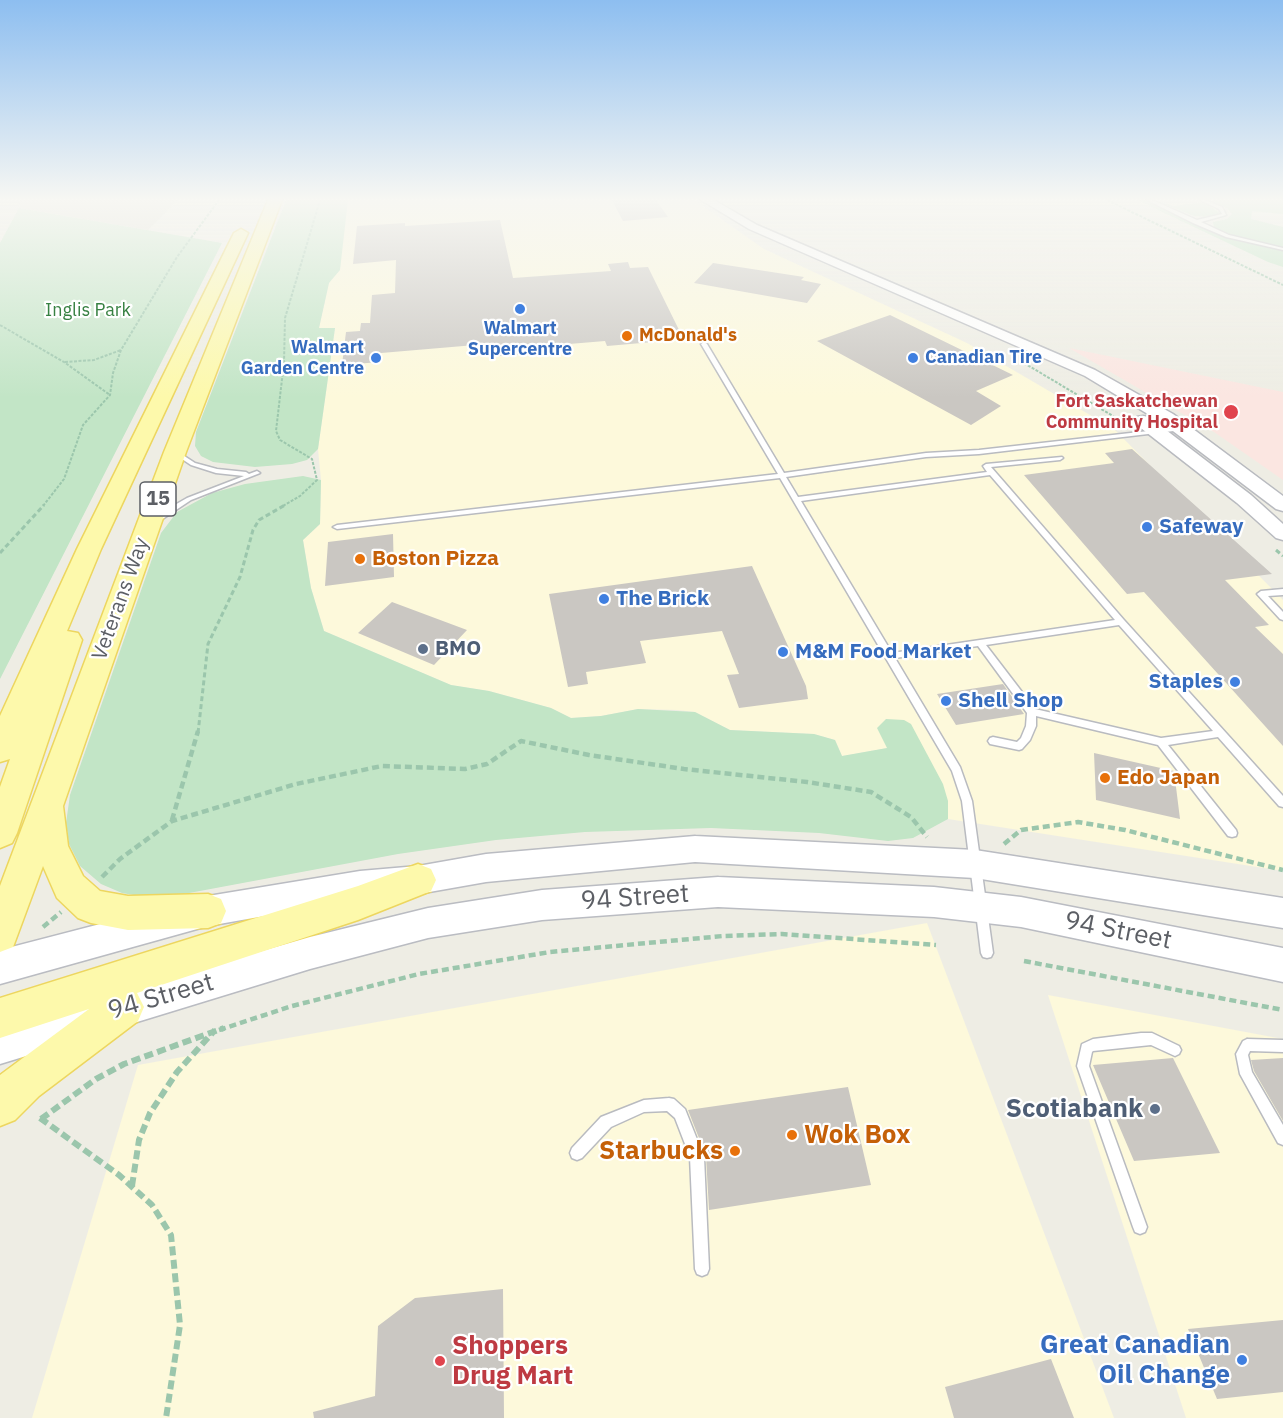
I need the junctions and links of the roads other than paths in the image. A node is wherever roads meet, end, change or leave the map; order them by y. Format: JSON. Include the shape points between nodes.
{"nodes":[{"id":1,"x":224,"y":266,"type":"edge"},
{"id":2,"x":249,"y":266,"type":"edge"},
{"id":3,"x":842,"y":266,"type":"edge"},
{"id":4,"x":977,"y":326,"type":"junction"},
{"id":5,"x":704,"y":344,"type":"dead end"},
{"id":6,"x":1182,"y":428,"type":"junction"},
{"id":7,"x":1158,"y":432,"type":"junction"},
{"id":8,"x":175,"y":452,"type":"junction"},
{"id":9,"x":979,"y":452,"type":"junction"},
{"id":10,"x":1060,"y":458,"type":"dead end"},
{"id":11,"x":986,"y":466,"type":"junction"},
{"id":12,"x":992,"y":473,"type":"junction"},
{"id":13,"x":784,"y":475,"type":"junction"},
{"id":14,"x":797,"y":499,"type":"junction"},
{"id":15,"x":1283,"y":505,"type":"edge"},
{"id":16,"x":148,"y":525,"type":"junction"},
{"id":17,"x":338,"y":527,"type":"dead end"},
{"id":18,"x":1279,"y":541,"type":"edge"},
{"id":19,"x":89,"y":549,"type":"junction"},
{"id":20,"x":1283,"y":592,"type":"edge"},
{"id":21,"x":1283,"y":617,"type":"edge"},
{"id":22,"x":1121,"y":622,"type":"junction"},
{"id":23,"x":980,"y":643,"type":"junction"},
{"id":24,"x":891,"y":656,"type":"junction"},
{"id":25,"x":1032,"y":712,"type":"junction"},
{"id":26,"x":1220,"y":733,"type":"junction"},
{"id":27,"x":993,"y":741,"type":"dead end"},
{"id":28,"x":1161,"y":742,"type":"junction"},
{"id":29,"x":0,"y":750,"type":"edge"},
{"id":30,"x":48,"y":800,"type":"junction"},
{"id":31,"x":1283,"y":803,"type":"edge"},
{"id":32,"x":0,"y":833,"type":"edge"},
{"id":33,"x":1232,"y":833,"type":"dead end"},
{"id":34,"x":975,"y":864,"type":"junction"},
{"id":35,"x":418,"y":880,"type":"junction"},
{"id":36,"x":981,"y":908,"type":"junction"},
{"id":37,"x":208,"y":911,"type":"junction"},
{"id":38,"x":1283,"y":913,"type":"edge"},
{"id":39,"x":0,"y":934,"type":"edge"},
{"id":40,"x":987,"y":953,"type":"dead end"},
{"id":41,"x":1283,"y":965,"type":"edge"},
{"id":42,"x":0,"y":967,"type":"edge"},
{"id":43,"x":124,"y":1007,"type":"junction"},
{"id":44,"x":0,"y":1018,"type":"edge"},
{"id":45,"x":0,"y":1046,"type":"edge"},
{"id":46,"x":1283,"y":1046,"type":"edge"},
{"id":47,"x":1175,"y":1050,"type":"dead end"},
{"id":48,"x":17,"y":1110,"type":"edge"},
{"id":49,"x":1283,"y":1138,"type":"edge"},
{"id":50,"x":577,"y":1153,"type":"dead end"},
{"id":51,"x":1140,"y":1227,"type":"dead end"},
{"id":52,"x":702,"y":1269,"type":"dead end"}],
"edges":[{"from":1,"to":19,"type":"main road","number":"15"},
{"from":2,"to":8,"type":"main road","name":"Veterans Way","number":"15"},
{"from":3,"to":4,"type":"street"},
{"from":4,"to":6,"type":"street","via":[[1024,342],[1090,373]]},
{"from":4,"to":7,"type":"street"},
{"from":5,"to":13,"type":"lane"},
{"from":6,"to":7,"type":"lane"},
{"from":6,"to":15,"type":"street"},
{"from":7,"to":9,"type":"lane"},
{"from":7,"to":18,"type":"street"},
{"from":8,"to":16,"type":"main road","name":"Veterans Way","number":"15"},
{"from":8,"to":16,"type":"lane","via":[[193,464],[216,471],[235,475],[257,473],[189,499]]},
{"from":9,"to":11,"type":"lane"},
{"from":9,"to":13,"type":"lane","via":[[926,455]]},
{"from":10,"to":11,"type":"lane"},
{"from":11,"to":12,"type":"lane"},
{"from":12,"to":14,"type":"lane"},
{"from":12,"to":22,"type":"lane"},
{"from":13,"to":14,"type":"lane"},
{"from":13,"to":17,"type":"lane"},
{"from":14,"to":24,"type":"lane","via":[[866,621]]},
{"from":16,"to":30,"type":"main road","name":"Veterans Way","number":"15"},
{"from":19,"to":29,"type":"main road","number":"15"},
{"from":19,"to":32,"type":"main road","via":[[94,570]]},
{"from":20,"to":21,"type":"lane","via":[[1261,594]]},
{"from":22,"to":23,"type":"lane"},
{"from":22,"to":26,"type":"lane"},
{"from":23,"to":24,"type":"lane"},
{"from":23,"to":25,"type":"lane"},
{"from":24,"to":34,"type":"lane","via":[[964,787]]},
{"from":25,"to":27,"type":"lane","via":[[1031,726],[1018,746]]},
{"from":25,"to":28,"type":"lane"},
{"from":26,"to":28,"type":"lane"},
{"from":26,"to":31,"type":"lane"},
{"from":28,"to":33,"type":"lane"},
{"from":30,"to":37,"type":"main road","via":[[51,846],[70,887],[91,906],[128,913]]},
{"from":30,"to":39,"type":"main road","name":"Veterans Way","number":"15"},
{"from":34,"to":35,"type":"main road","name":"94 Street","via":[[695,849],[486,868]]},
{"from":34,"to":36,"type":"lane"},
{"from":34,"to":38,"type":"main road","name":"94 Street"},
{"from":35,"to":37,"type":"main road","name":"94 Street","via":[[360,885]]},
{"from":35,"to":44,"type":"main road","via":[[358,903]]},
{"from":36,"to":40,"type":"lane"},
{"from":36,"to":41,"type":"main road","name":"94 Street","via":[[1021,912]]},
{"from":36,"to":43,"type":"main road","name":"94 Street","via":[[934,902],[718,892],[542,905],[428,923]]},
{"from":37,"to":42,"type":"main road","name":"94 Street"},
{"from":43,"to":45,"type":"main road","name":"94 Street"},
{"from":43,"to":48,"type":"main road","via":[[24,1081]]},
{"from":46,"to":49,"type":"lane","via":[[1247,1045],[1242,1054],[1246,1074]]},
{"from":47,"to":51,"type":"lane","via":[[1152,1039],[1142,1039],[1093,1045],[1084,1054],[1089,1086]]},
{"from":50,"to":52,"type":"lane","via":[[606,1122],[644,1106],[669,1104],[680,1114],[697,1157]]}]}
